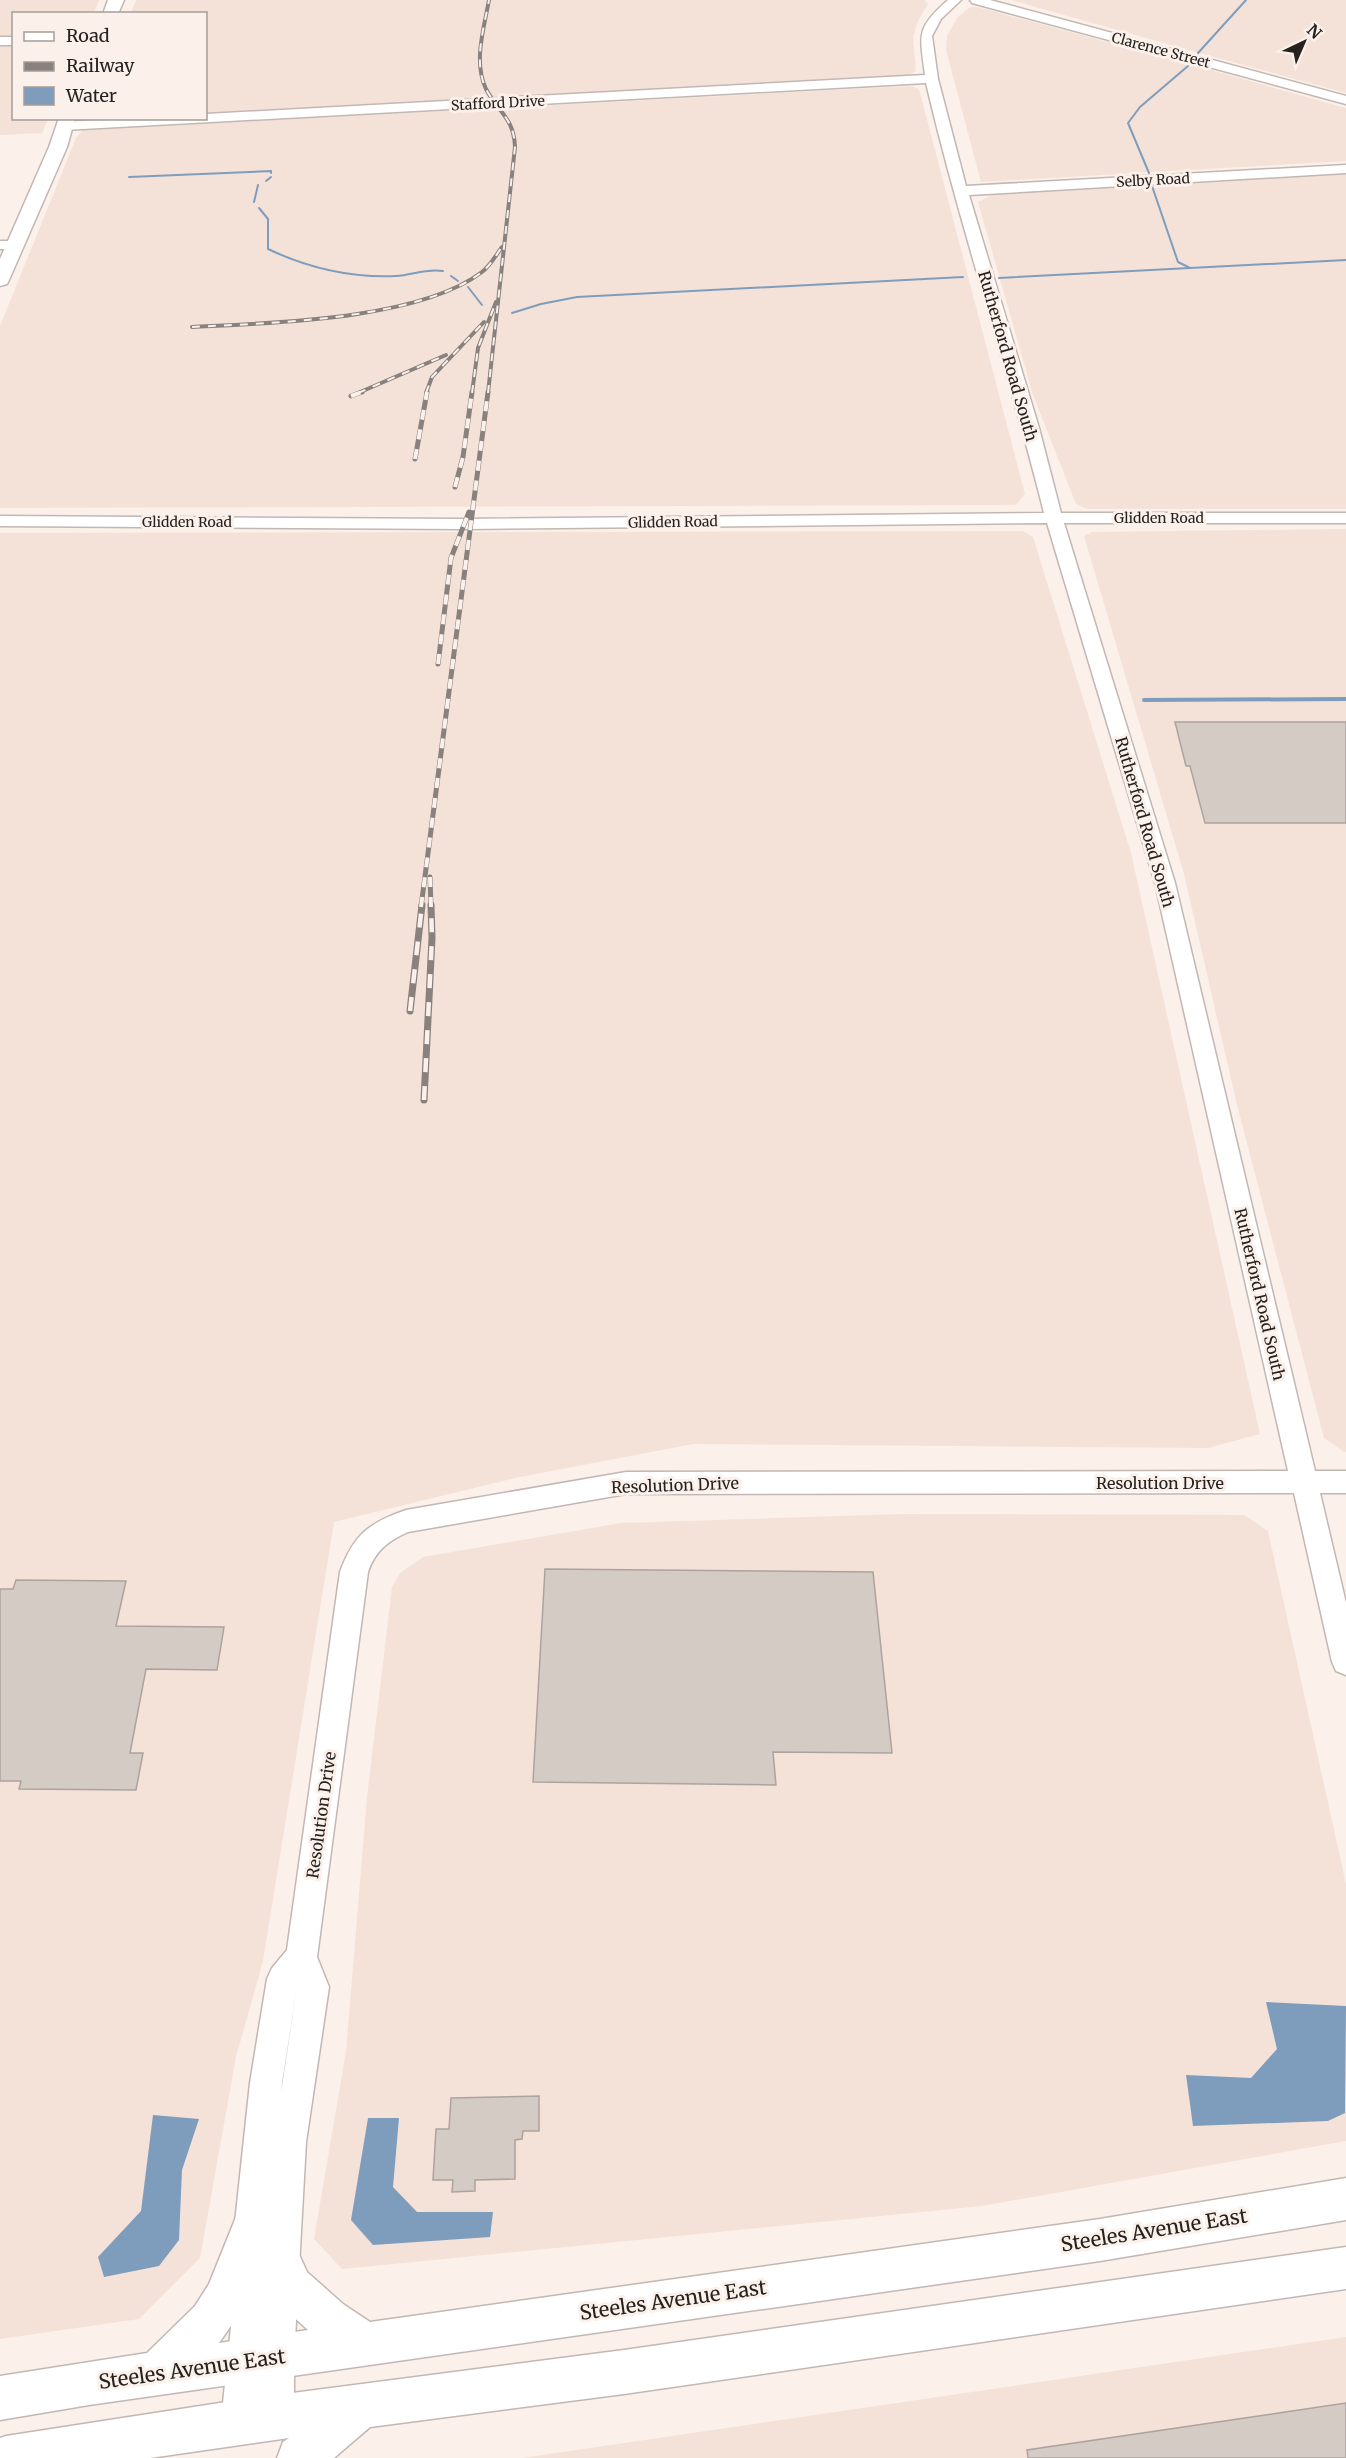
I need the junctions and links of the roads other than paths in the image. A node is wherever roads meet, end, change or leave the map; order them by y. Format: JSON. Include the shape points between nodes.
{"nodes":[{"id":1,"x":955,"y":0,"type":"edge"},
{"id":2,"x":976,"y":0,"type":"edge"},
{"id":3,"x":932,"y":79,"type":"junction"},
{"id":4,"x":1346,"y":100,"type":"edge"},
{"id":5,"x":207,"y":115,"type":"edge"},
{"id":6,"x":106,"y":120,"type":"edge"},
{"id":7,"x":66,"y":122,"type":"edge"},
{"id":8,"x":1346,"y":169,"type":"edge"},
{"id":9,"x":959,"y":191,"type":"junction"},
{"id":10,"x":8,"y":245,"type":"edge"},
{"id":11,"x":0,"y":280,"type":"edge"},
{"id":12,"x":1054,"y":518,"type":"junction"},
{"id":13,"x":1346,"y":518,"type":"edge"},
{"id":14,"x":0,"y":521,"type":"edge"},
{"id":15,"x":1346,"y":1482,"type":"edge"},
{"id":16,"x":1304,"y":1484,"type":"junction"},
{"id":17,"x":1346,"y":1662,"type":"edge"},
{"id":18,"x":302,"y":1958,"type":"junction"},
{"id":19,"x":1346,"y":2199,"type":"edge"},
{"id":20,"x":251,"y":2232,"type":"junction"},
{"id":21,"x":282,"y":2265,"type":"junction"},
{"id":22,"x":1346,"y":2268,"type":"edge"},
{"id":23,"x":367,"y":2345,"type":"junction"},
{"id":24,"x":261,"y":2360,"type":"junction"},
{"id":25,"x":157,"y":2374,"type":"junction"},
{"id":26,"x":0,"y":2398,"type":"edge"},
{"id":27,"x":362,"y":2406,"type":"junction"},
{"id":28,"x":257,"y":2420,"type":"junction"},
{"id":29,"x":139,"y":2450,"type":"edge"},
{"id":30,"x":6,"y":2458,"type":"edge"},
{"id":31,"x":299,"y":2458,"type":"edge"}],
"edges":[{"from":1,"to":3,"type":"street","name":"Rutherford Road South","via":[[936,17],[926,36]]},
{"from":2,"to":4,"type":"street","name":"Clarence Street"},
{"from":3,"to":5,"type":"street","name":"Stafford Drive"},
{"from":3,"to":9,"type":"street","name":"Rutherford Road South"},
{"from":6,"to":7,"type":"street","name":"Stafford Drive"},
{"from":7,"to":10,"type":"main road","via":[[58,147]]},
{"from":8,"to":9,"type":"street","name":"Selby Road"},
{"from":9,"to":12,"type":"street","name":"Rutherford Road South"},
{"from":10,"to":11,"type":"main road"},
{"from":12,"to":13,"type":"street","name":"Glidden Road"},
{"from":12,"to":14,"type":"street","name":"Glidden Road","via":[[481,524]]},
{"from":12,"to":16,"type":"street","name":"Rutherford Road South","via":[[1165,884]]},
{"from":15,"to":16,"type":"street","name":"Resolution Drive"},
{"from":16,"to":17,"type":"street","name":"Rutherford Road South"},
{"from":16,"to":18,"type":"street","name":"Resolution Drive","via":[[626,1484],[406,1521],[387,1528],[359,1554],[354,1572]]},
{"from":18,"to":20,"type":"street","name":"Resolution Drive","via":[[283,1979],[266,2082]]},
{"from":18,"to":21,"type":"street","name":"Resolution Drive","via":[[313,1988],[290,2142]]},
{"from":19,"to":23,"type":"main road","name":"Steeles Avenue East","via":[[1100,2240]]},
{"from":20,"to":24,"type":"street","name":"Resolution Drive","via":[[250,2308]]},
{"from":20,"to":25,"type":"main road","via":[[225,2298],[207,2325]]},
{"from":21,"to":23,"type":"main road","via":[[292,2287],[328,2319]]},
{"from":21,"to":24,"type":"street","name":"Resolution Drive"},
{"from":22,"to":27,"type":"main road","via":[[636,2371]]},
{"from":23,"to":24,"type":"main road","name":"Steeles Avenue East"},
{"from":24,"to":25,"type":"main road","name":"Steeles Avenue East"},
{"from":24,"to":28,"type":"street","name":"Resolution Drive"},
{"from":25,"to":26,"type":"main road","name":"Steeles Avenue East"},
{"from":27,"to":28,"type":"main road"},
{"from":27,"to":31,"type":"main road"},
{"from":28,"to":29,"type":"main road"},
{"from":29,"to":30,"type":"main road"}]}
